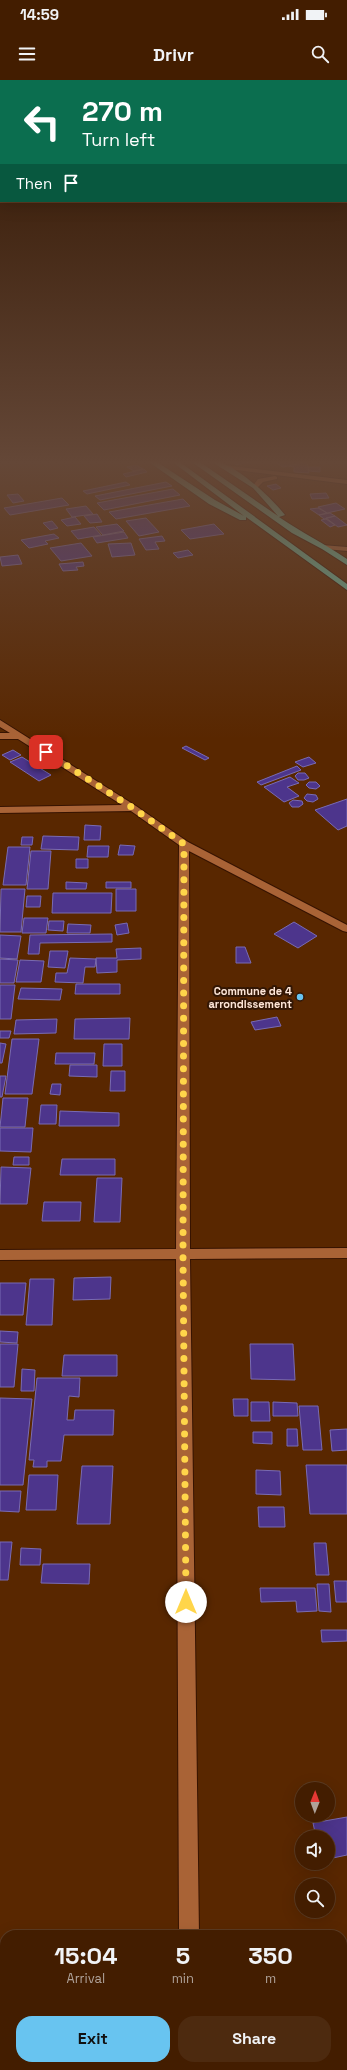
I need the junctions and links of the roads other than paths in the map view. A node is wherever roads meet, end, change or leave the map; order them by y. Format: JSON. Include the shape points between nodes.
{"nodes":[{"id":1,"x":298,"y":553,"type":"edge"},
{"id":2,"x":333,"y":553,"type":"edge"},
{"id":3,"x":347,"y":563,"type":"edge"},
{"id":4,"x":347,"y":588,"type":"edge"},
{"id":5,"x":0,"y":723,"type":"edge"},
{"id":6,"x":0,"y":736,"type":"edge"},
{"id":7,"x":21,"y":736,"type":"junction"},
{"id":8,"x":133,"y":808,"type":"junction"},
{"id":9,"x":0,"y":810,"type":"edge"},
{"id":10,"x":184,"y":844,"type":"junction"},
{"id":11,"x":347,"y":929,"type":"edge"},
{"id":12,"x":347,"y":1253,"type":"edge"},
{"id":13,"x":183,"y":1254,"type":"junction"},
{"id":14,"x":0,"y":1255,"type":"edge"},
{"id":15,"x":189,"y":1930,"type":"edge"}],
"edges":[{"from":1,"to":4,"type":"highway"},
{"from":2,"to":3,"type":"highway"},
{"from":5,"to":7,"type":"street"},
{"from":6,"to":7,"type":"street"},
{"from":7,"to":8,"type":"street"},
{"from":8,"to":9,"type":"street"},
{"from":8,"to":10,"type":"street"},
{"from":10,"to":11,"type":"street"},
{"from":10,"to":13,"type":"street"},
{"from":12,"to":13,"type":"street"},
{"from":13,"to":14,"type":"street"},
{"from":13,"to":15,"type":"street"}]}
